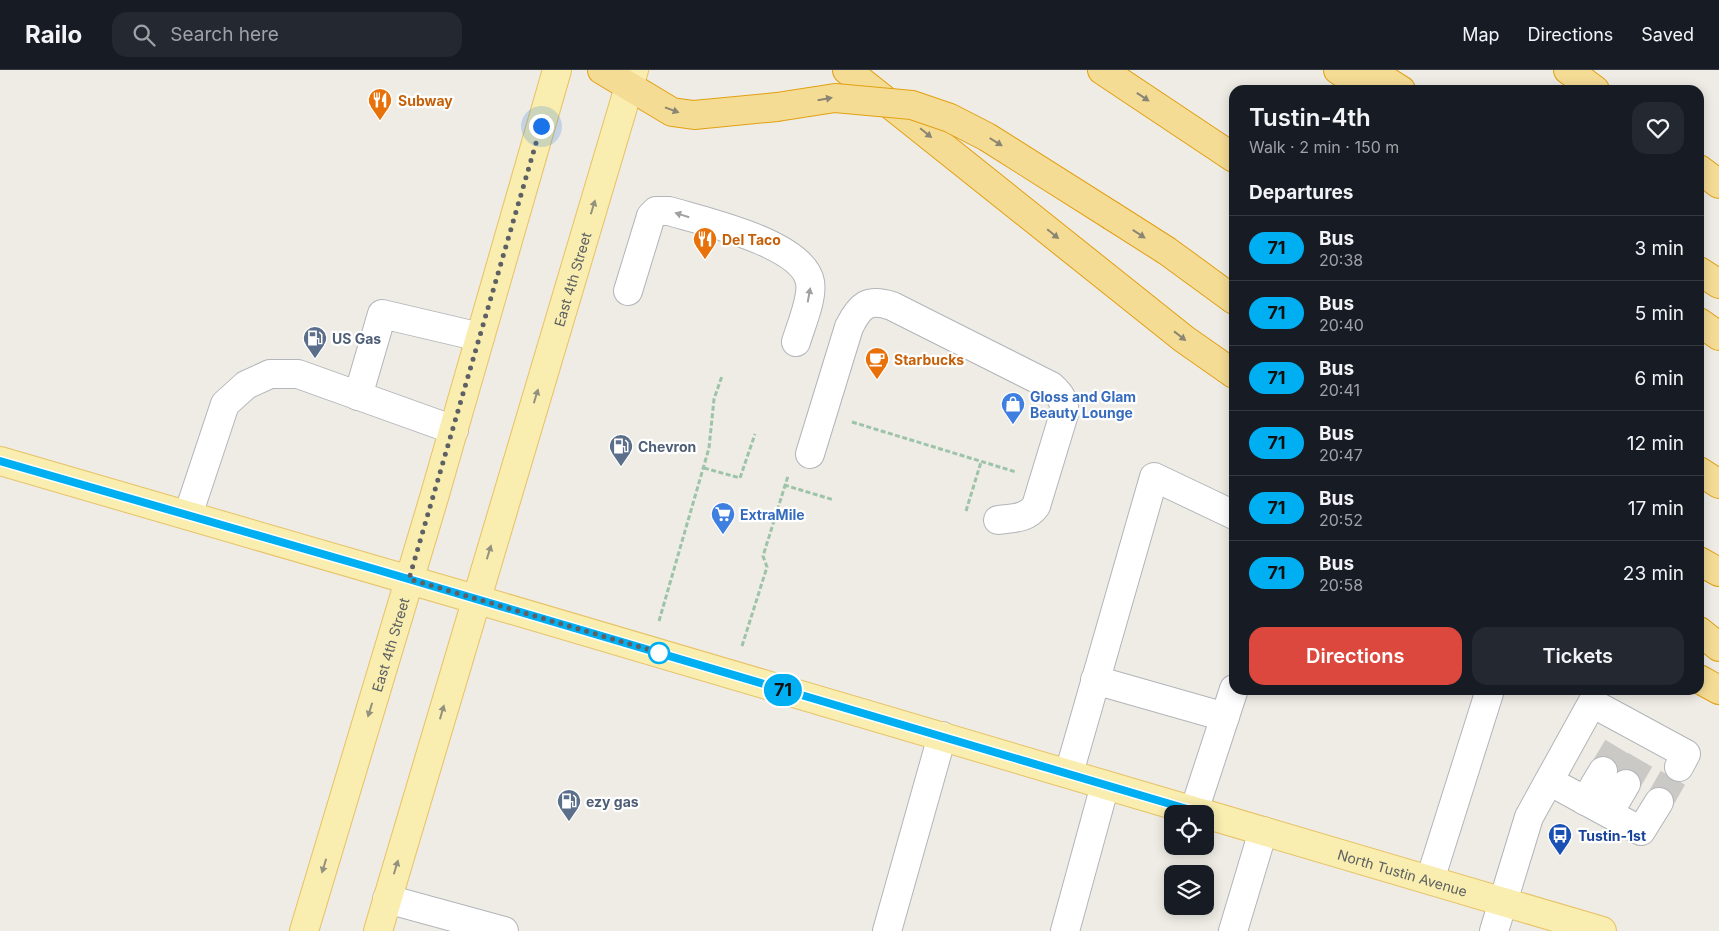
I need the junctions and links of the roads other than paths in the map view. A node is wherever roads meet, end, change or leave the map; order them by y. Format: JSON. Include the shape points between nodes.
{"nodes":[{"id":1,"x":557,"y":70,"type":"edge"},
{"id":2,"x":602,"y":70,"type":"edge"},
{"id":3,"x":847,"y":70,"type":"edge"},
{"id":4,"x":1102,"y":70,"type":"edge"},
{"id":5,"x":1338,"y":70,"type":"edge"},
{"id":6,"x":1369,"y":70,"type":"edge"},
{"id":7,"x":1568,"y":70,"type":"edge"},
{"id":8,"x":632,"y":78,"type":"edge"},
{"id":9,"x":1360,"y":85,"type":"edge"},
{"id":10,"x":1394,"y":85,"type":"edge"},
{"id":11,"x":1588,"y":85,"type":"edge"},
{"id":12,"x":1229,"y":155,"type":"edge"},
{"id":13,"x":1704,"y":173,"type":"edge"},
{"id":14,"x":1719,"y":184,"type":"edge"},
{"id":15,"x":1167,"y":251,"type":"junction"},
{"id":16,"x":1704,"y":274,"type":"edge"},
{"id":17,"x":1719,"y":284,"type":"edge"},
{"id":18,"x":1229,"y":287,"type":"edge"},
{"id":19,"x":628,"y":292,"type":"dead end"},
{"id":20,"x":1229,"y":296,"type":"edge"},
{"id":21,"x":1704,"y":326,"type":"edge"},
{"id":22,"x":1719,"y":336,"type":"edge"},
{"id":23,"x":480,"y":337,"type":"junction"},
{"id":24,"x":796,"y":342,"type":"dead end"},
{"id":25,"x":1229,"y":370,"type":"edge"},
{"id":26,"x":358,"y":396,"type":"junction"},
{"id":27,"x":454,"y":430,"type":"junction"},
{"id":28,"x":810,"y":454,"type":"dead end"},
{"id":29,"x":0,"y":461,"type":"edge"},
{"id":30,"x":1704,"y":474,"type":"edge"},
{"id":31,"x":1719,"y":484,"type":"edge"},
{"id":32,"x":1229,"y":513,"type":"edge"},
{"id":33,"x":188,"y":515,"type":"junction"},
{"id":34,"x":998,"y":520,"type":"dead end"},
{"id":35,"x":1704,"y":564,"type":"edge"},
{"id":36,"x":1719,"y":572,"type":"edge"},
{"id":37,"x":409,"y":579,"type":"junction"},
{"id":38,"x":475,"y":599,"type":"junction"},
{"id":39,"x":1704,"y":635,"type":"edge"},
{"id":40,"x":1719,"y":647,"type":"edge"},
{"id":41,"x":1096,"y":680,"type":"junction"},
{"id":42,"x":1704,"y":682,"type":"edge"},
{"id":43,"x":1719,"y":690,"type":"edge"},
{"id":44,"x":1232,"y":695,"type":"edge"},
{"id":45,"x":1488,"y":695,"type":"edge"},
{"id":46,"x":1225,"y":717,"type":"junction"},
{"id":47,"x":942,"y":736,"type":"junction"},
{"id":48,"x":1679,"y":766,"type":"tunnel mouth"},
{"id":49,"x":1603,"y":771,"type":"tunnel mouth"},
{"id":50,"x":1068,"y":773,"type":"junction"},
{"id":51,"x":1549,"y":781,"type":"junction"},
{"id":52,"x":1626,"y":784,"type":"tunnel mouth"},
{"id":53,"x":1105,"y":785,"type":"junction"},
{"id":54,"x":1585,"y":801,"type":"junction"},
{"id":55,"x":1659,"y":802,"type":"tunnel mouth"},
{"id":56,"x":1174,"y":805,"type":"edge"},
{"id":57,"x":1203,"y":805,"type":"edge"},
{"id":58,"x":1609,"y":813,"type":"junction"},
{"id":59,"x":1214,"y":817,"type":"edge"},
{"id":60,"x":1263,"y":831,"type":"junction"},
{"id":61,"x":1430,"y":880,"type":"junction"},
{"id":62,"x":387,"y":899,"type":"junction"},
{"id":63,"x":1503,"y":902,"type":"junction"},
{"id":64,"x":304,"y":931,"type":"edge"},
{"id":65,"x":378,"y":931,"type":"edge"},
{"id":66,"x":504,"y":931,"type":"edge"},
{"id":67,"x":887,"y":931,"type":"edge"},
{"id":68,"x":1066,"y":931,"type":"edge"},
{"id":69,"x":1233,"y":931,"type":"edge"},
{"id":70,"x":1494,"y":931,"type":"edge"},
{"id":71,"x":1602,"y":931,"type":"edge"}],
"edges":[{"from":1,"to":23,"type":"main road","name":"East 4th Street"},
{"from":2,"to":8,"type":"highway"},
{"from":3,"to":25,"type":"highway","one_way":true,"via":[[1184,339]]},
{"from":4,"to":12,"type":"highway","one_way":true},
{"from":5,"to":9,"type":"highway"},
{"from":6,"to":10,"type":"highway"},
{"from":7,"to":11,"type":"highway"},
{"from":8,"to":15,"type":"highway","one_way":true,"bridge":true,"via":[[672,112],[694,115],[777,108],[835,98],[912,105],[950,118],[987,137]]},
{"from":38,"to":8,"type":"main road","name":"East 4th Street","one_way":true},
{"from":13,"to":14,"type":"highway"},
{"from":15,"to":18,"type":"highway"},
{"from":15,"to":20,"type":"highway"},
{"from":16,"to":17,"type":"highway"},
{"from":24,"to":19,"type":"lane","one_way":true,"via":[[811,290],[810,279],[803,269],[771,244],[670,211],[656,211],[651,216]]},
{"from":21,"to":22,"type":"highway"},
{"from":23,"to":26,"type":"lane","via":[[382,314]]},
{"from":23,"to":27,"type":"main road","name":"East 4th Street"},
{"from":26,"to":27,"type":"lane"},
{"from":26,"to":33,"type":"lane","via":[[298,374],[270,374],[246,385],[225,404]]},
{"from":27,"to":37,"type":"main road","name":"East 4th Street"},
{"from":28,"to":34,"type":"lane","via":[[856,312],[867,304],[880,302],[892,306],[1051,386],[1062,398],[1064,414],[1036,506],[1025,516]]},
{"from":29,"to":33,"type":"main road","name":"North Tustin Avenue"},
{"from":30,"to":31,"type":"highway"},
{"from":32,"to":41,"type":"lane","via":[[1154,476]]},
{"from":33,"to":37,"type":"main road","name":"North Tustin Avenue"},
{"from":35,"to":36,"type":"highway"},
{"from":37,"to":38,"type":"main road","name":"North Tustin Avenue"},
{"from":37,"to":64,"type":"main road","name":"East 4th Street","one_way":true},
{"from":38,"to":47,"type":"main road","name":"North Tustin Avenue"},
{"from":62,"to":38,"type":"main road","name":"East 4th Street","one_way":true},
{"from":39,"to":40,"type":"highway"},
{"from":41,"to":46,"type":"lane"},
{"from":41,"to":50,"type":"lane"},
{"from":42,"to":43,"type":"highway"},
{"from":44,"to":46,"type":"lane"},
{"from":45,"to":61,"type":"lane"},
{"from":46,"to":57,"type":"lane"},
{"from":47,"to":50,"type":"main road","name":"North Tustin Avenue"},
{"from":47,"to":67,"type":"lane"},
{"from":48,"to":51,"type":"lane","via":[[1686,754],[1638,736],[1592,703]]},
{"from":49,"to":54,"type":"lane"},
{"from":50,"to":53,"type":"main road","name":"North Tustin Avenue"},
{"from":51,"to":54,"type":"lane"},
{"from":51,"to":63,"type":"lane","via":[[1529,817]]},
{"from":52,"to":58,"type":"lane"},
{"from":53,"to":56,"type":"main road","name":"North Tustin Avenue"},
{"from":53,"to":68,"type":"lane"},
{"from":54,"to":58,"type":"lane"},
{"from":55,"to":58,"type":"lane","via":[[1641,831]]},
{"from":59,"to":60,"type":"main road","name":"North Tustin Avenue"},
{"from":60,"to":61,"type":"main road","name":"North Tustin Avenue"},
{"from":60,"to":69,"type":"lane"},
{"from":61,"to":63,"type":"main road","name":"North Tustin Avenue"},
{"from":62,"to":65,"type":"main road","name":"East 4th Street"},
{"from":62,"to":66,"type":"lane"},
{"from":63,"to":70,"type":"lane"},
{"from":63,"to":71,"type":"main road","name":"North Tustin Avenue"}]}
